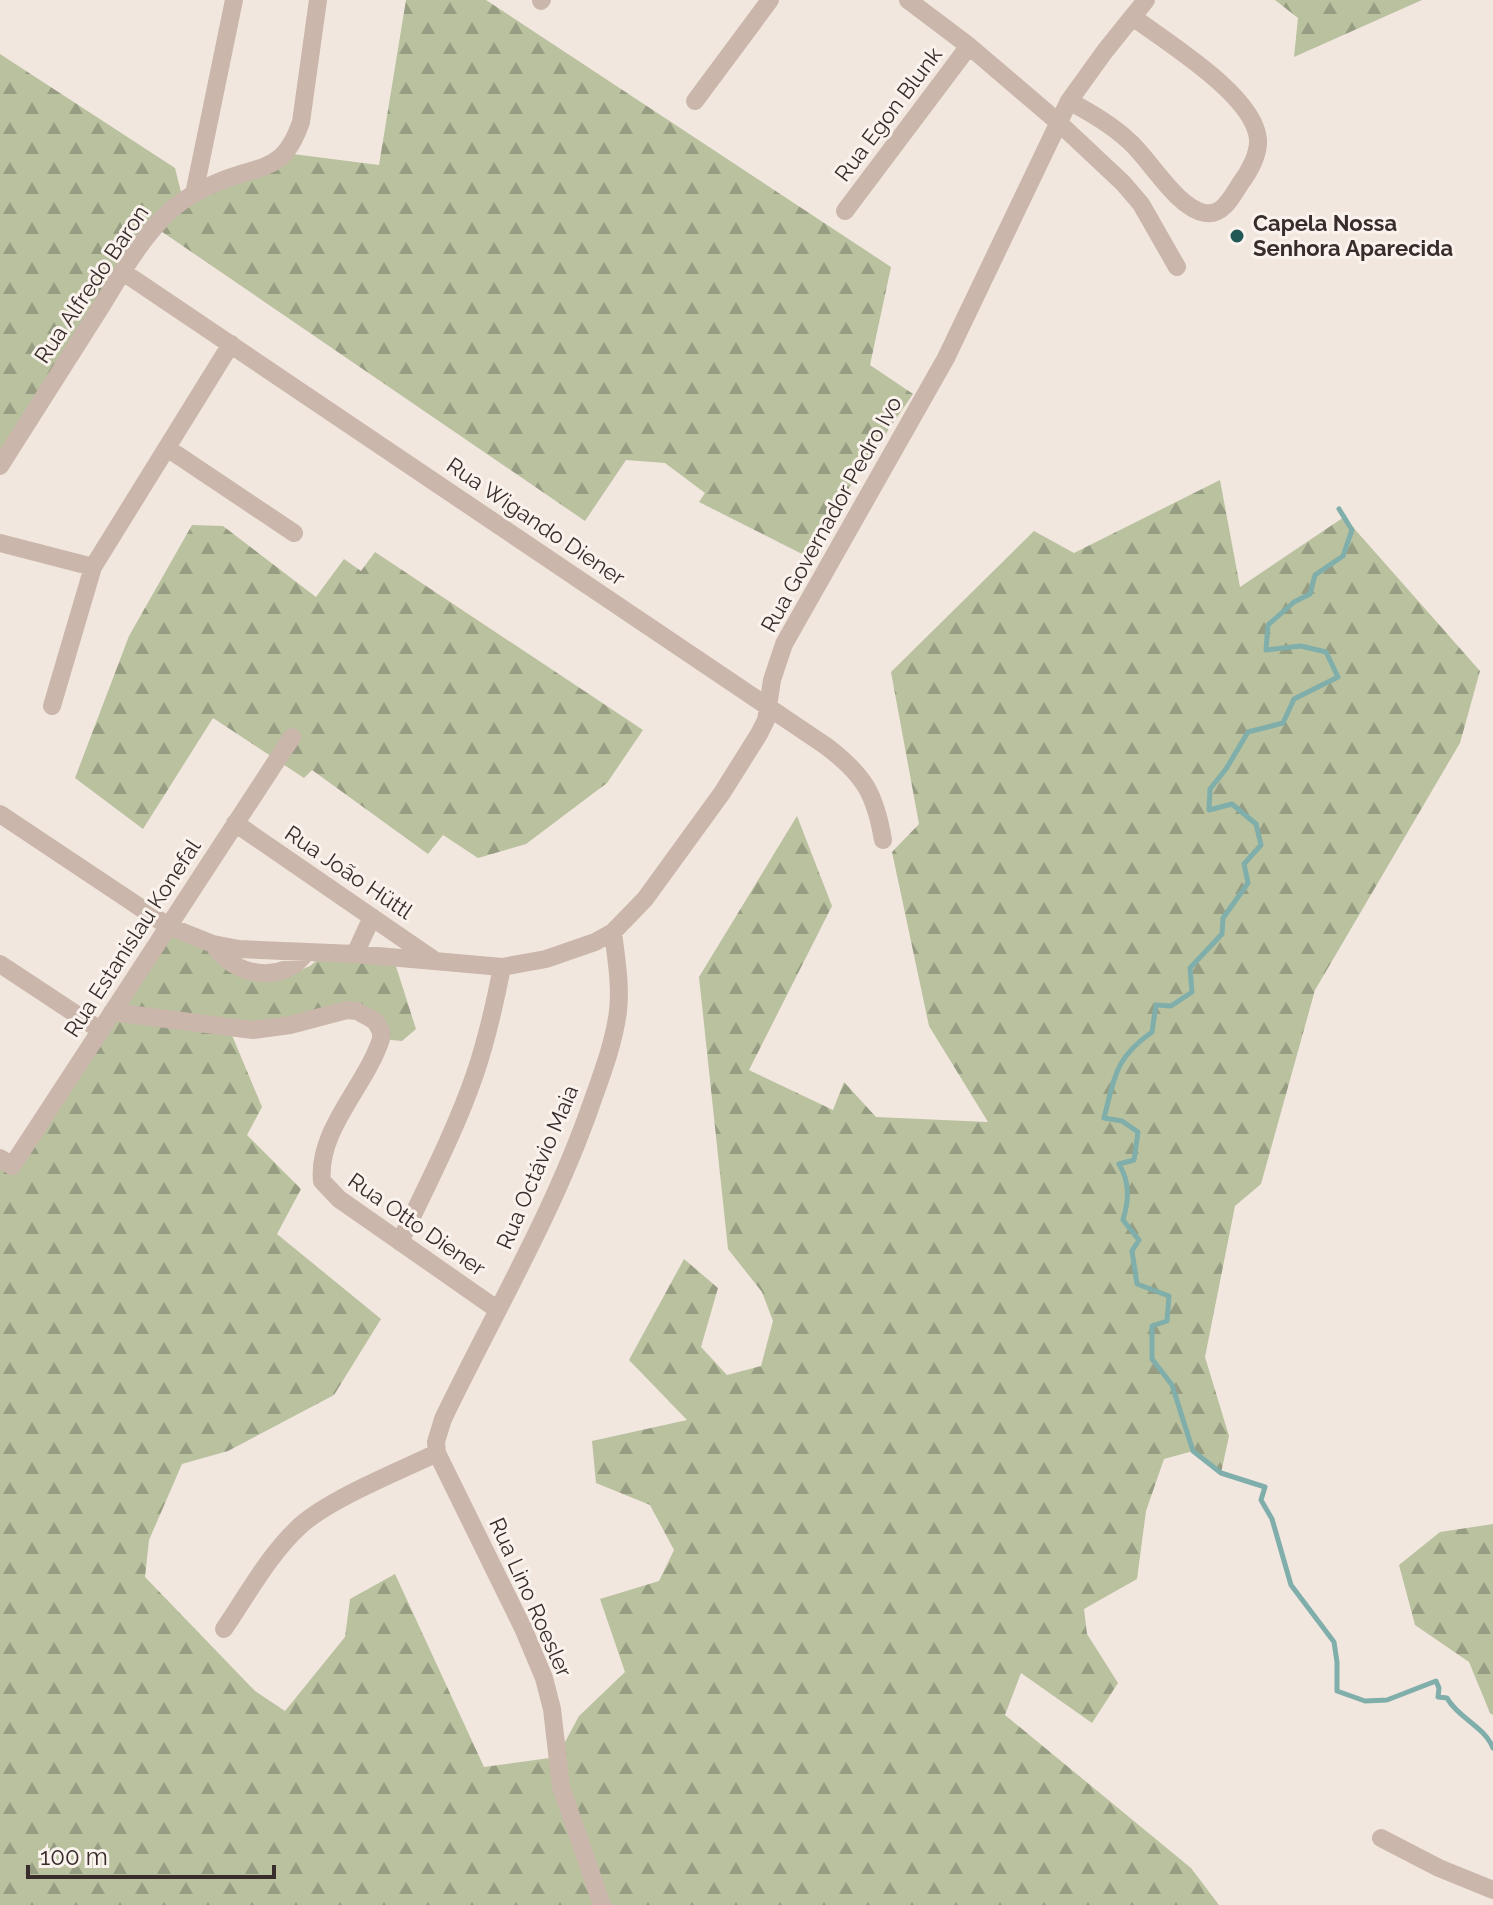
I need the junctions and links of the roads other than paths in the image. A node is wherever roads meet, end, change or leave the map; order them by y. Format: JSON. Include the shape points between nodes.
{"nodes":[{"id":1,"x":234,"y":0,"type":"edge"},
{"id":2,"x":318,"y":0,"type":"edge"},
{"id":3,"x":770,"y":0,"type":"edge"},
{"id":4,"x":910,"y":0,"type":"edge"},
{"id":5,"x":1146,"y":0,"type":"edge"},
{"id":6,"x":1133,"y":17,"type":"junction"},
{"id":7,"x":969,"y":46,"type":"junction"},
{"id":8,"x":695,"y":101,"type":"dead end"},
{"id":9,"x":1069,"y":101,"type":"junction"},
{"id":10,"x":1058,"y":122,"type":"junction"},
{"id":11,"x":194,"y":194,"type":"junction"},
{"id":12,"x":845,"y":211,"type":"dead end"},
{"id":13,"x":1177,"y":267,"type":"dead end"},
{"id":14,"x":123,"y":272,"type":"junction"},
{"id":15,"x":231,"y":344,"type":"junction"},
{"id":16,"x":167,"y":448,"type":"junction"},
{"id":17,"x":0,"y":466,"type":"edge"},
{"id":18,"x":294,"y":533,"type":"dead end"},
{"id":19,"x":0,"y":543,"type":"edge"},
{"id":20,"x":93,"y":567,"type":"junction"},
{"id":21,"x":52,"y":706,"type":"dead end"},
{"id":22,"x":768,"y":707,"type":"junction"},
{"id":23,"x":292,"y":737,"type":"dead end"},
{"id":24,"x":0,"y":814,"type":"edge"},
{"id":25,"x":235,"y":823,"type":"junction"},
{"id":26,"x":883,"y":840,"type":"dead end"},
{"id":27,"x":372,"y":917,"type":"junction"},
{"id":28,"x":168,"y":926,"type":"junction"},
{"id":29,"x":613,"y":932,"type":"junction"},
{"id":30,"x":355,"y":954,"type":"junction"},
{"id":31,"x":437,"y":961,"type":"junction"},
{"id":32,"x":0,"y":964,"type":"edge"},
{"id":33,"x":502,"y":967,"type":"junction"},
{"id":34,"x":112,"y":1012,"type":"junction"},
{"id":35,"x":100,"y":1030,"type":"junction"},
{"id":36,"x":6,"y":1162,"type":"edge"},
{"id":37,"x":400,"y":1242,"type":"junction"},
{"id":38,"x":498,"y":1310,"type":"junction"},
{"id":39,"x":437,"y":1453,"type":"junction"},
{"id":40,"x":224,"y":1629,"type":"dead end"},
{"id":41,"x":1381,"y":1838,"type":"dead end"},
{"id":42,"x":1493,"y":1890,"type":"edge"},
{"id":43,"x":602,"y":1905,"type":"edge"}],
"edges":[{"from":1,"to":11,"type":"street"},
{"from":2,"to":11,"type":"street","name":"Rua Alfredo Baron","via":[[295,140],[271,165]]},
{"from":3,"to":8,"type":"street"},
{"from":4,"to":7,"type":"street"},
{"from":5,"to":6,"type":"street","name":"Rua Governador Pedro Ivo"},
{"from":6,"to":9,"type":"street","name":"Rua Governador Pedro Ivo"},
{"from":6,"to":9,"type":"street","via":[[1220,82],[1250,117],[1258,139],[1255,154],[1228,203],[1216,212],[1193,208],[1124,136]]},
{"from":7,"to":10,"type":"street"},
{"from":7,"to":12,"type":"street","name":"Rua Egon Blunk"},
{"from":9,"to":10,"type":"street","name":"Rua Governador Pedro Ivo"},
{"from":10,"to":13,"type":"street","via":[[1141,204]]},
{"from":10,"to":22,"type":"street","name":"Rua Governador Pedro Ivo","via":[[946,358],[784,644]]},
{"from":11,"to":14,"type":"street","name":"Rua Alfredo Baron","via":[[155,226]]},
{"from":14,"to":15,"type":"street","name":"Rua Wigando Diener"},
{"from":14,"to":17,"type":"street","name":"Rua Alfredo Baron"},
{"from":15,"to":16,"type":"street"},
{"from":15,"to":22,"type":"street","name":"Rua Wigando Diener"},
{"from":16,"to":18,"type":"street"},
{"from":16,"to":20,"type":"street"},
{"from":19,"to":20,"type":"street"},
{"from":20,"to":21,"type":"street"},
{"from":22,"to":26,"type":"street","name":"Rua Wigando Diener","via":[[857,773],[873,797]]},
{"from":22,"to":29,"type":"street","name":"Rua Governador Pedro Ivo","via":[[759,734],[722,793],[645,899]]},
{"from":23,"to":25,"type":"street","name":"Rua Estanislau Konefal"},
{"from":24,"to":28,"type":"street","name":"Rua Governador Pedro Ivo"},
{"from":25,"to":27,"type":"street","name":"Rua João Hüttl"},
{"from":25,"to":28,"type":"street","name":"Rua Estanislau Konefal"},
{"from":27,"to":30,"type":"street"},
{"from":27,"to":31,"type":"street","name":"Rua João Hüttl"},
{"from":28,"to":30,"type":"street","name":"Rua Governador Pedro Ivo","via":[[239,949]]},
{"from":28,"to":34,"type":"street","name":"Rua Estanislau Konefal"},
{"from":29,"to":33,"type":"street","name":"Rua Governador Pedro Ivo","via":[[570,952]]},
{"from":29,"to":38,"type":"street","name":"Rua Octávio Maia","via":[[618,1009],[606,1061],[569,1161]]},
{"from":30,"to":31,"type":"street","name":"Rua Governador Pedro Ivo"},
{"from":31,"to":33,"type":"street","name":"Rua Governador Pedro Ivo"},
{"from":32,"to":35,"type":"street"},
{"from":33,"to":37,"type":"street","via":[[475,1075]]},
{"from":34,"to":35,"type":"street","name":"Rua Estanislau Konefal"},
{"from":34,"to":37,"type":"street","name":"Rua Otto Diener","via":[[253,1030],[347,1010],[375,1021],[381,1031],[378,1049],[330,1141],[322,1181]]},
{"from":35,"to":36,"type":"street","name":"Rua Estanislau Konefal"},
{"from":37,"to":38,"type":"street","name":"Rua Otto Diener"},
{"from":38,"to":39,"type":"street","name":"Rua Octávio Maia","via":[[443,1419]]},
{"from":39,"to":40,"type":"street","via":[[301,1525],[273,1556]]},
{"from":39,"to":43,"type":"street","name":"Rua Lino Roesler","via":[[544,1678],[561,1787]]},
{"from":41,"to":42,"type":"street"}]}
